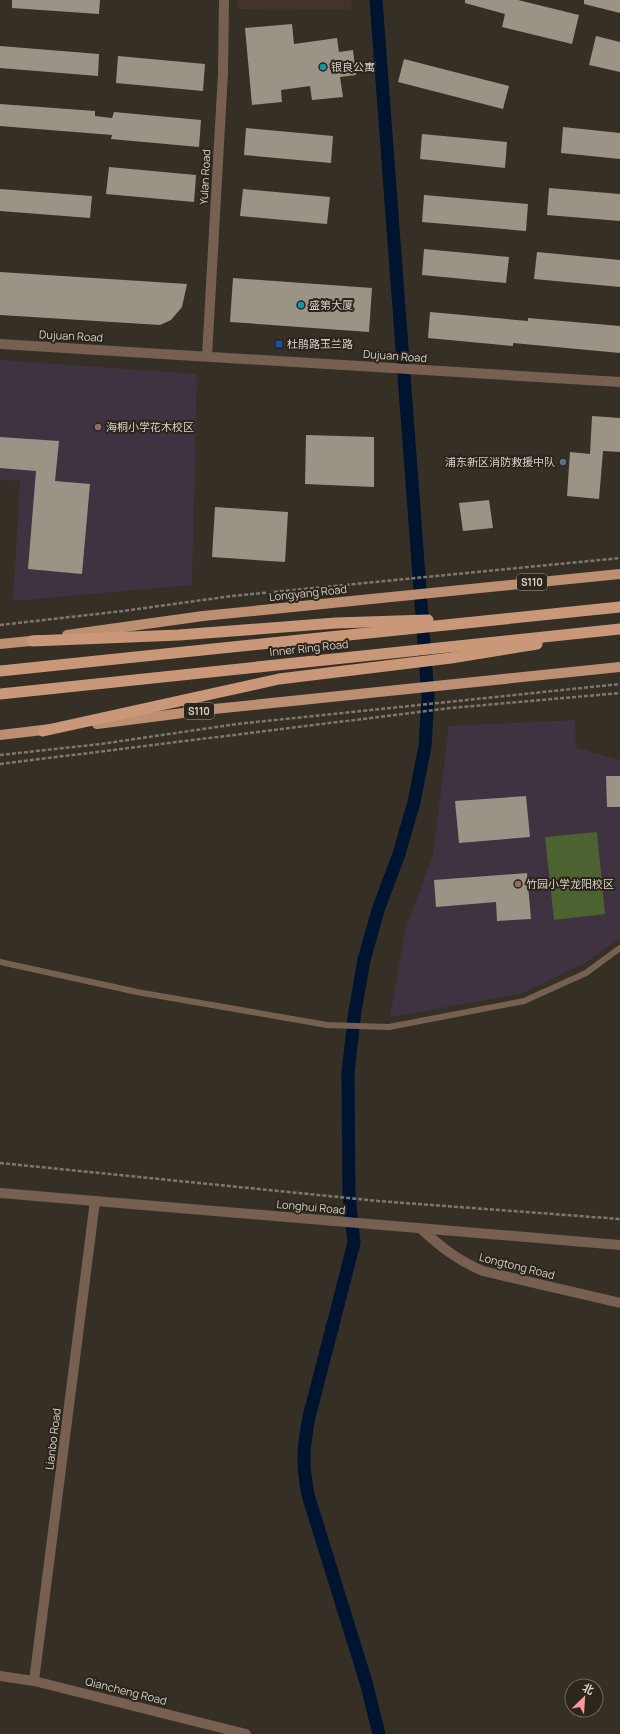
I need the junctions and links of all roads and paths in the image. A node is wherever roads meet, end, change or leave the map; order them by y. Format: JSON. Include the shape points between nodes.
{"nodes":[{"id":1,"x":224,"y":0,"type":"edge"},
{"id":2,"x":0,"y":344,"type":"edge"},
{"id":3,"x":207,"y":356,"type":"junction"},
{"id":4,"x":620,"y":382,"type":"edge"},
{"id":5,"x":620,"y":558,"type":"edge"},
{"id":6,"x":620,"y":574,"type":"edge"},
{"id":7,"x":620,"y":607,"type":"edge"},
{"id":8,"x":0,"y":625,"type":"edge"},
{"id":9,"x":392,"y":625,"type":"junction"},
{"id":10,"x":619,"y":629,"type":"edge"},
{"id":11,"x":32,"y":641,"type":"junction"},
{"id":12,"x":0,"y":644,"type":"edge"},
{"id":13,"x":620,"y":667,"type":"edge"},
{"id":14,"x":0,"y":671,"type":"edge"},
{"id":15,"x":620,"y":684,"type":"edge"},
{"id":16,"x":620,"y":693,"type":"edge"},
{"id":17,"x":0,"y":694,"type":"edge"},
{"id":18,"x":43,"y":730,"type":"junction"},
{"id":19,"x":0,"y":735,"type":"edge"},
{"id":20,"x":0,"y":755,"type":"edge"},
{"id":21,"x":0,"y":764,"type":"edge"},
{"id":22,"x":620,"y":948,"type":"edge"},
{"id":23,"x":0,"y":962,"type":"edge"},
{"id":24,"x":0,"y":1163,"type":"edge"},
{"id":25,"x":0,"y":1193,"type":"edge"},
{"id":26,"x":95,"y":1201,"type":"junction"},
{"id":27,"x":620,"y":1219,"type":"edge"},
{"id":28,"x":420,"y":1228,"type":"junction"},
{"id":29,"x":620,"y":1245,"type":"edge"},
{"id":30,"x":620,"y":1303,"type":"edge"},
{"id":31,"x":0,"y":1676,"type":"edge"},
{"id":32,"x":34,"y":1681,"type":"junction"},
{"id":33,"x":246,"y":1734,"type":"edge"}],
"edges":[{"from":1,"to":3,"type":"street","name":"Yulan Road","via":[[223,73]]},
{"from":2,"to":3,"type":"street","name":"Dujuan Road"},
{"from":3,"to":4,"type":"street","name":"Dujuan Road"},
{"from":5,"to":8,"type":"path","via":[[232,596]]},
{"from":6,"to":11,"type":"main road","name":"Longyang Road","number":"S110","via":[[178,619]]},
{"from":7,"to":9,"type":"highway","name":"Inner Ring Road","via":[[493,620]]},
{"from":9,"to":11,"type":"highway","via":[[288,626],[179,635]]},
{"from":9,"to":14,"type":"highway","name":"Inner Ring Road"},
{"from":10,"to":17,"type":"highway","name":"Inner Ring Road"},
{"from":10,"to":18,"type":"highway","via":[[451,658],[279,679]]},
{"from":11,"to":12,"type":"main road","name":"Longyang Road","number":"S110"},
{"from":13,"to":18,"type":"main road","number":"S110","via":[[214,709]]},
{"from":15,"to":20,"type":"path","via":[[199,729],[101,744]]},
{"from":16,"to":21,"type":"path","via":[[451,708]]},
{"from":18,"to":19,"type":"main road","number":"S110"},
{"from":22,"to":23,"type":"lane","via":[[586,973],[524,1001],[389,1027],[326,1025],[137,992]]},
{"from":24,"to":27,"type":"path","via":[[378,1201]]},
{"from":25,"to":26,"type":"street","name":"Longhui Road"},
{"from":26,"to":28,"type":"street","name":"Longhui Road"},
{"from":26,"to":32,"type":"street","name":"Lianbo Road"},
{"from":28,"to":29,"type":"street","name":"Longhui Road"},
{"from":28,"to":30,"type":"street","name":"Longtong Road","via":[[464,1264],[483,1271]]},
{"from":31,"to":32,"type":"street","name":"Qiancheng Road"},
{"from":32,"to":33,"type":"street","name":"Qiancheng Road"}]}
